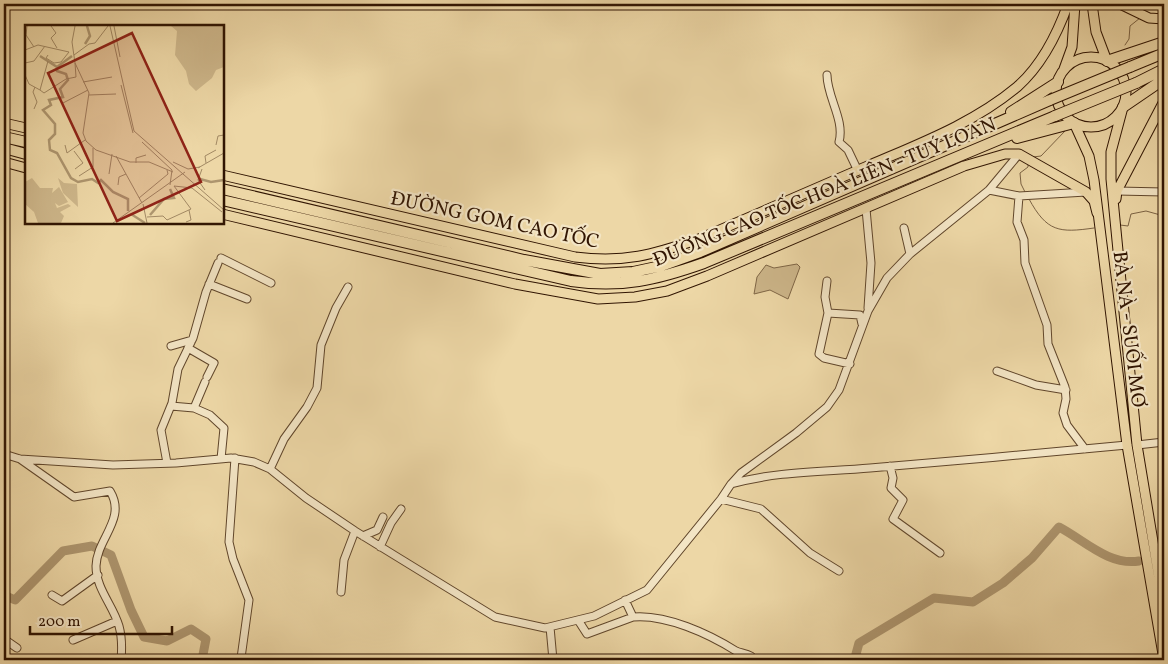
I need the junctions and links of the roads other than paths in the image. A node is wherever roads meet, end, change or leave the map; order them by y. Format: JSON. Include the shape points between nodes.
{"nodes":[{"id":1,"x":1068,"y":4,"type":"edge"},
{"id":2,"x":1075,"y":4,"type":"edge"},
{"id":3,"x":1092,"y":4,"type":"edge"},
{"id":4,"x":1120,"y":4,"type":"edge"},
{"id":5,"x":1164,"y":19,"type":"edge"},
{"id":6,"x":1164,"y":42,"type":"edge"},
{"id":7,"x":1164,"y":53,"type":"edge"},
{"id":8,"x":1108,"y":61,"type":"junction"},
{"id":9,"x":1164,"y":69,"type":"edge"},
{"id":10,"x":1063,"y":72,"type":"junction"},
{"id":11,"x":827,"y":74,"type":"dead end"},
{"id":12,"x":1164,"y":80,"type":"edge"},
{"id":13,"x":1058,"y":82,"type":"junction"},
{"id":14,"x":1164,"y":101,"type":"edge"},
{"id":15,"x":1123,"y":107,"type":"junction"},
{"id":16,"x":4,"y":123,"type":"edge"},
{"id":17,"x":1074,"y":123,"type":"junction"},
{"id":18,"x":25,"y":128,"type":"edge"},
{"id":19,"x":4,"y":137,"type":"edge"},
{"id":20,"x":25,"y":142,"type":"edge"},
{"id":21,"x":4,"y":148,"type":"edge"},
{"id":22,"x":25,"y":154,"type":"edge"},
{"id":23,"x":1019,"y":154,"type":"junction"},
{"id":24,"x":4,"y":162,"type":"edge"},
{"id":25,"x":25,"y":168,"type":"edge"},
{"id":26,"x":858,"y":170,"type":"junction"},
{"id":27,"x":224,"y":175,"type":"edge"},
{"id":28,"x":224,"y":188,"type":"edge"},
{"id":29,"x":989,"y":190,"type":"junction"},
{"id":30,"x":1117,"y":190,"type":"junction"},
{"id":31,"x":1086,"y":192,"type":"junction"},
{"id":32,"x":1164,"y":192,"type":"edge"},
{"id":33,"x":869,"y":193,"type":"junction"},
{"id":34,"x":1019,"y":196,"type":"junction"},
{"id":35,"x":829,"y":198,"type":"junction"},
{"id":36,"x":224,"y":200,"type":"edge"},
{"id":37,"x":866,"y":209,"type":"junction"},
{"id":38,"x":1114,"y":212,"type":"junction"},
{"id":39,"x":1097,"y":213,"type":"junction"},
{"id":40,"x":224,"y":214,"type":"edge"},
{"id":41,"x":904,"y":228,"type":"dead end"},
{"id":42,"x":910,"y":254,"type":"junction"},
{"id":43,"x":827,"y":281,"type":"dead end"},
{"id":44,"x":209,"y":284,"type":"junction"},
{"id":45,"x":271,"y":284,"type":"dead end"},
{"id":46,"x":348,"y":287,"type":"dead end"},
{"id":47,"x":247,"y":299,"type":"dead end"},
{"id":48,"x":868,"y":310,"type":"junction"},
{"id":49,"x":828,"y":312,"type":"junction"},
{"id":50,"x":862,"y":329,"type":"junction"},
{"id":51,"x":192,"y":340,"type":"junction"},
{"id":52,"x":171,"y":346,"type":"dead end"},
{"id":53,"x":188,"y":348,"type":"junction"},
{"id":54,"x":850,"y":364,"type":"junction"},
{"id":55,"x":997,"y":371,"type":"dead end"},
{"id":56,"x":1066,"y":390,"type":"junction"},
{"id":57,"x":171,"y":406,"type":"junction"},
{"id":58,"x":194,"y":408,"type":"junction"},
{"id":59,"x":1164,"y":442,"type":"edge"},
{"id":60,"x":1127,"y":445,"type":"junction"},
{"id":61,"x":1137,"y":445,"type":"junction"},
{"id":62,"x":1085,"y":449,"type":"junction"},
{"id":63,"x":4,"y":454,"type":"edge"},
{"id":64,"x":20,"y":458,"type":"junction"},
{"id":65,"x":235,"y":458,"type":"junction"},
{"id":66,"x":221,"y":459,"type":"junction"},
{"id":67,"x":167,"y":463,"type":"junction"},
{"id":68,"x":753,"y":465,"type":"junction"},
{"id":69,"x":890,"y":466,"type":"junction"},
{"id":70,"x":270,"y":469,"type":"junction"},
{"id":71,"x":758,"y":476,"type":"junction"},
{"id":72,"x":731,"y":484,"type":"junction"},
{"id":73,"x":721,"y":499,"type":"junction"},
{"id":74,"x":401,"y":509,"type":"dead end"},
{"id":75,"x":383,"y":517,"type":"dead end"},
{"id":76,"x":355,"y":532,"type":"junction"},
{"id":77,"x":363,"y":536,"type":"junction"},
{"id":78,"x":380,"y":548,"type":"junction"},
{"id":79,"x":940,"y":553,"type":"dead end"},
{"id":80,"x":838,"y":571,"type":"dead end"},
{"id":81,"x":98,"y":575,"type":"junction"},
{"id":82,"x":341,"y":592,"type":"dead end"},
{"id":83,"x":52,"y":595,"type":"dead end"},
{"id":84,"x":625,"y":600,"type":"junction"},
{"id":85,"x":1164,"y":608,"type":"edge"},
{"id":86,"x":633,"y":618,"type":"junction"},
{"id":87,"x":578,"y":620,"type":"junction"},
{"id":88,"x":117,"y":621,"type":"junction"},
{"id":89,"x":550,"y":627,"type":"junction"},
{"id":90,"x":4,"y":639,"type":"edge"},
{"id":91,"x":73,"y":640,"type":"dead end"},
{"id":92,"x":17,"y":648,"type":"dead end"},
{"id":93,"x":241,"y":658,"type":"dead end"},
{"id":94,"x":121,"y":660,"type":"edge"},
{"id":95,"x":553,"y":660,"type":"edge"},
{"id":96,"x":753,"y":660,"type":"edge"},
{"id":97,"x":1164,"y":660,"type":"edge"}],
"edges":[{"from":1,"to":26,"type":"main road","name":"ĐƯỜNG GOM CAO TỐC","via":[[1048,50],[1017,86],[953,130]]},
{"from":2,"to":10,"type":"main road","via":[[1072,47]]},
{"from":3,"to":8,"type":"main road","via":[[1096,32]]},
{"from":4,"to":5,"type":"main road","via":[[1149,18]]},
{"from":6,"to":8,"type":"highway"},
{"from":7,"to":35,"type":"highway","name":"ĐƯỜNG CAO TỐC HOÀ LIÊN - TUÝ LOAN","bridge":true},
{"from":8,"to":10,"type":"main road","via":[[1082,58]]},
{"from":8,"to":15,"type":"main road","via":[[1121,74],[1126,85]]},
{"from":9,"to":33,"type":"highway","name":"ĐƯỜNG CAO TỐC HOÀ LIÊN - TUÝ LOAN","bridge":true},
{"from":10,"to":13,"type":"main road"},
{"from":11,"to":26,"type":"street","via":[[827,88],[841,134],[839,142],[848,150]]},
{"from":12,"to":15,"type":"highway"},
{"from":13,"to":17,"type":"main road","via":[[1056,94],[1059,105]]},
{"from":13,"to":35,"type":"highway","via":[[1012,112]]},
{"from":14,"to":30,"type":"main road"},
{"from":15,"to":17,"type":"main road","via":[[1112,120],[1096,127]]},
{"from":15,"to":38,"type":"main road","name":"BÀ NÀ - SUỐI MƠ","via":[[1111,152]]},
{"from":16,"to":18,"type":"main road"},
{"from":17,"to":33,"type":"highway","via":[[1013,139]]},
{"from":17,"to":39,"type":"main road","name":"BÀ NÀ - SUỐI MƠ","via":[[1090,156]]},
{"from":19,"to":20,"type":"highway"},
{"from":21,"to":22,"type":"highway"},
{"from":23,"to":29,"type":"street"},
{"from":23,"to":31,"type":"main road"},
{"from":23,"to":37,"type":"main road","via":[[1005,154],[964,166]]},
{"from":24,"to":25,"type":"main road"},
{"from":26,"to":27,"type":"main road","name":"ĐƯỜNG GOM CAO TỐC","via":[[657,253],[602,261],[529,248]]},
{"from":28,"to":35,"type":"highway","name":"ĐƯỜNG CAO TỐC HOÀ LIÊN - TUÝ LOAN","via":[[524,260],[600,274],[661,266]]},
{"from":29,"to":34,"type":"street"},
{"from":29,"to":42,"type":"street"},
{"from":30,"to":32,"type":"street"},
{"from":30,"to":38,"type":"main road"},
{"from":31,"to":34,"type":"street"},
{"from":31,"to":39,"type":"main road","via":[[1094,200]]},
{"from":33,"to":36,"type":"highway","name":"ĐƯỜNG CAO TỐC HOÀ LIÊN - TUÝ LOAN","via":[[664,277],[634,284],[600,285],[521,271]]},
{"from":34,"to":56,"type":"street","via":[[1017,222],[1024,240],[1025,263],[1048,324],[1048,344]]},
{"from":37,"to":40,"type":"main road","via":[[666,291],[598,299],[516,284]]},
{"from":37,"to":48,"type":"street","via":[[870,263]]},
{"from":38,"to":61,"type":"main road","name":"BÀ NÀ - SUỐI MƠ"},
{"from":39,"to":60,"type":"main road","name":"BÀ NÀ - SUỐI MƠ"},
{"from":41,"to":42,"type":"street"},
{"from":42,"to":48,"type":"street","via":[[886,278]]},
{"from":43,"to":49,"type":"street","via":[[825,297]]},
{"from":44,"to":45,"type":"street","via":[[220,261]]},
{"from":44,"to":47,"type":"street"},
{"from":44,"to":51,"type":"street"},
{"from":46,"to":70,"type":"street","via":[[321,345],[317,388],[284,439]]},
{"from":48,"to":50,"type":"street"},
{"from":49,"to":50,"type":"street","via":[[860,314]]},
{"from":49,"to":54,"type":"street","via":[[820,357]]},
{"from":50,"to":54,"type":"street"},
{"from":51,"to":52,"type":"street"},
{"from":51,"to":53,"type":"street"},
{"from":53,"to":57,"type":"street","via":[[178,369]]},
{"from":53,"to":58,"type":"street","via":[[214,363]]},
{"from":54,"to":68,"type":"street","via":[[839,390],[827,407]]},
{"from":55,"to":56,"type":"street","via":[[1036,386]]},
{"from":56,"to":62,"type":"street","via":[[1063,413],[1067,425]]},
{"from":57,"to":58,"type":"street"},
{"from":57,"to":67,"type":"street","via":[[161,430]]},
{"from":58,"to":66,"type":"street","via":[[210,415],[224,428]]},
{"from":59,"to":61,"type":"street"},
{"from":60,"to":61,"type":"main road"},
{"from":60,"to":62,"type":"street"},
{"from":60,"to":97,"type":"main road","name":"BÀ NÀ - SUỐI MƠ"},
{"from":61,"to":85,"type":"main road","name":"BÀ NÀ - SUỐI MƠ"},
{"from":62,"to":69,"type":"street"},
{"from":63,"to":64,"type":"street"},
{"from":64,"to":67,"type":"street","via":[[113,464]]},
{"from":64,"to":81,"type":"street","via":[[74,497],[110,491],[115,499],[116,513],[98,556]]},
{"from":65,"to":66,"type":"street"},
{"from":65,"to":70,"type":"street"},
{"from":65,"to":93,"type":"street","via":[[230,548],[249,600]]},
{"from":66,"to":67,"type":"street"},
{"from":68,"to":71,"type":"street","via":[[751,472]]},
{"from":68,"to":72,"type":"street"},
{"from":69,"to":71,"type":"street"},
{"from":69,"to":79,"type":"street","via":[[891,488],[903,500],[893,519]]},
{"from":70,"to":76,"type":"street"},
{"from":71,"to":72,"type":"street"},
{"from":72,"to":73,"type":"street"},
{"from":73,"to":80,"type":"street","via":[[760,509],[810,553]]},
{"from":73,"to":84,"type":"street","via":[[647,590]]},
{"from":74,"to":78,"type":"street"},
{"from":75,"to":77,"type":"street","via":[[377,530]]},
{"from":76,"to":77,"type":"street"},
{"from":76,"to":82,"type":"street","via":[[344,560]]},
{"from":77,"to":78,"type":"street"},
{"from":78,"to":89,"type":"street","via":[[495,617]]},
{"from":81,"to":83,"type":"street","via":[[62,601]]},
{"from":81,"to":88,"type":"street","via":[[104,598]]},
{"from":84,"to":86,"type":"street"},
{"from":84,"to":87,"type":"street","via":[[594,616]]},
{"from":86,"to":87,"type":"street","via":[[587,634]]},
{"from":86,"to":96,"type":"street","via":[[643,616],[691,627],[751,656]]},
{"from":87,"to":89,"type":"street"},
{"from":88,"to":91,"type":"street"},
{"from":88,"to":94,"type":"street","via":[[122,641]]},
{"from":89,"to":95,"type":"street"},
{"from":90,"to":92,"type":"street"}]}
